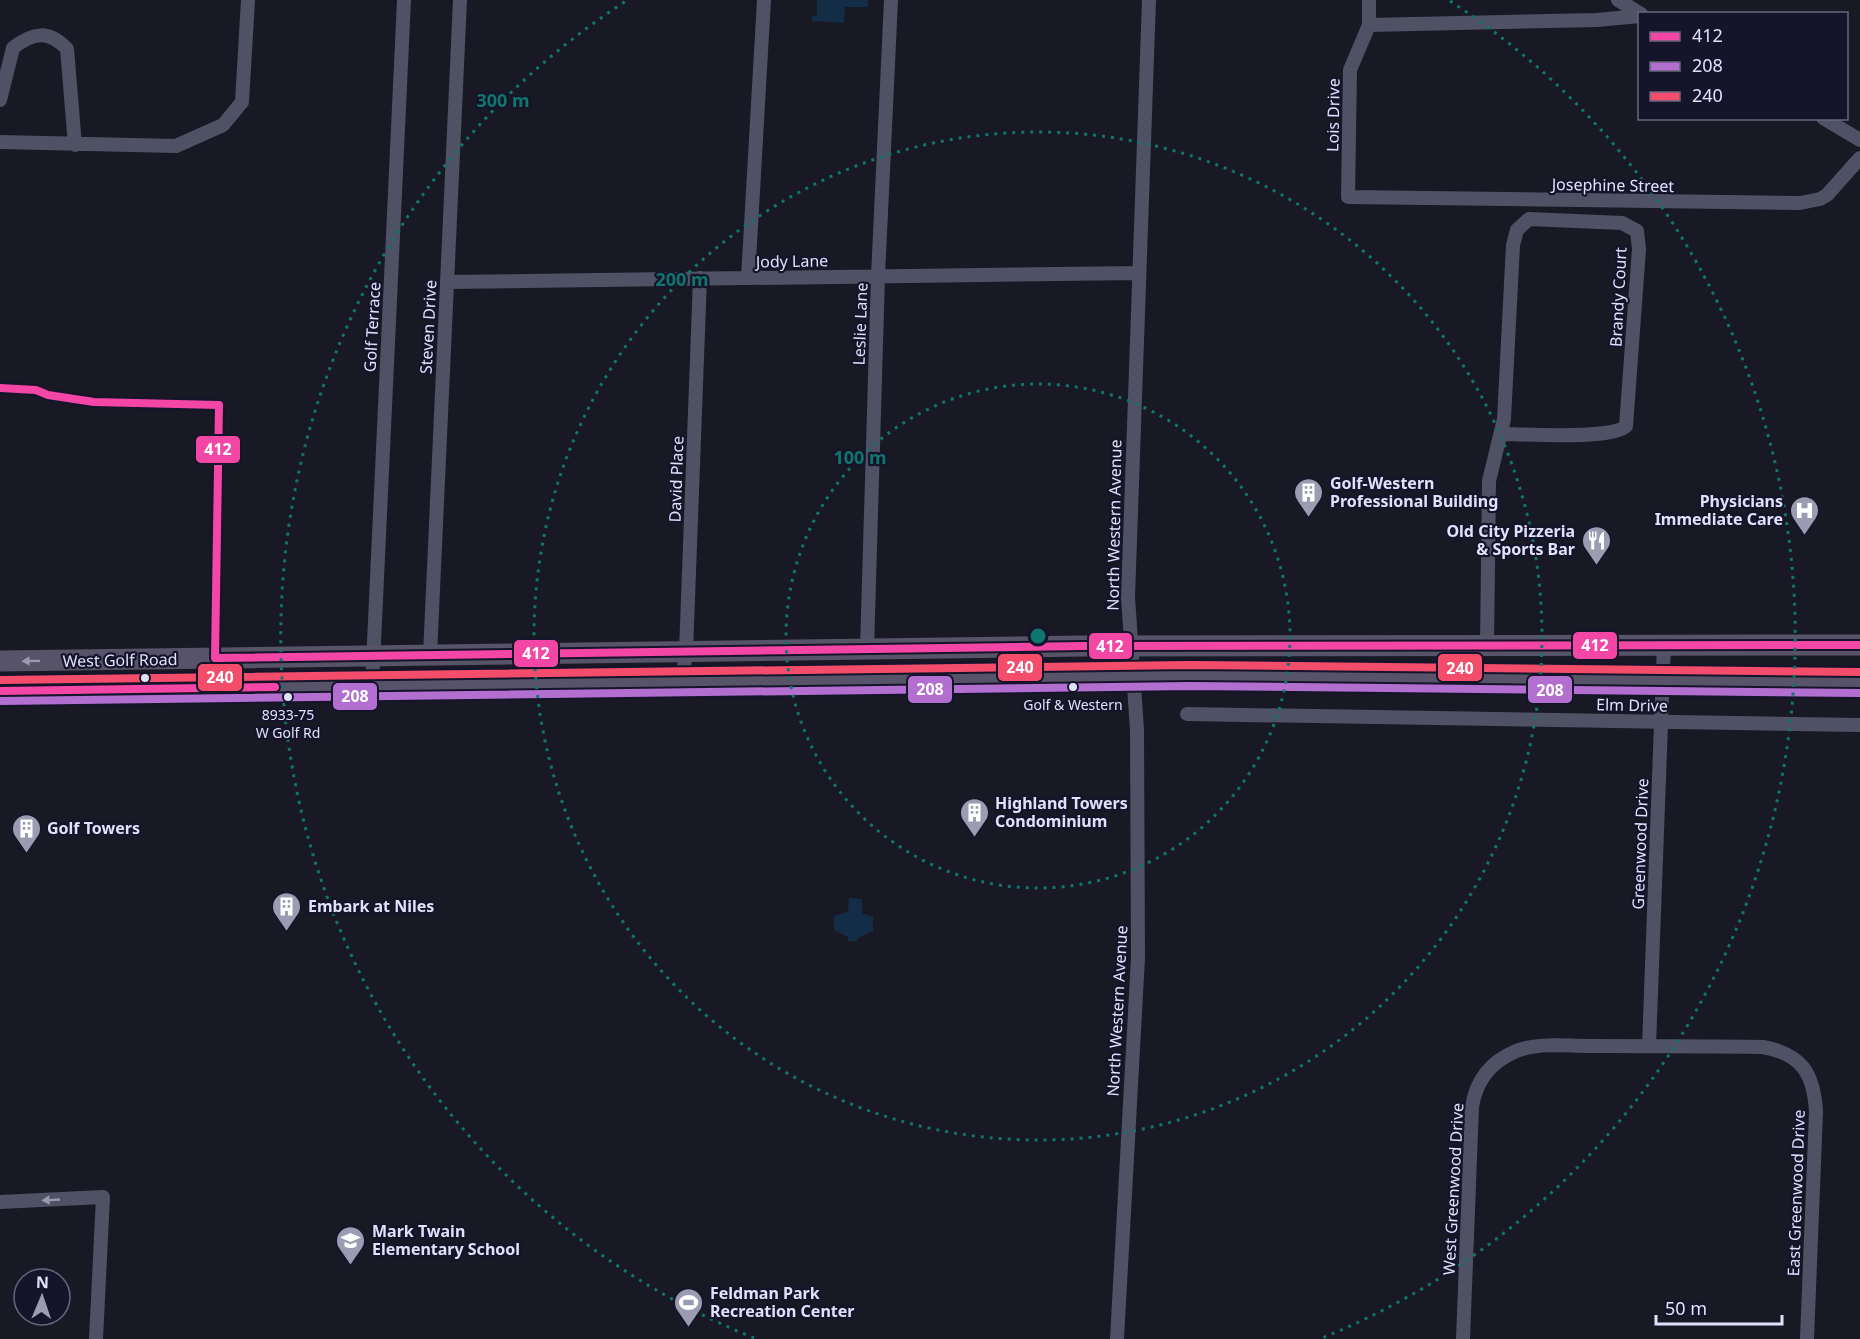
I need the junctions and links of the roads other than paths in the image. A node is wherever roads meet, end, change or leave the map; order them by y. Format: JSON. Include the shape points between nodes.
{"nodes":[{"id":1,"x":248,"y":0,"type":"edge"},
{"id":2,"x":404,"y":0,"type":"edge"},
{"id":3,"x":460,"y":0,"type":"edge"},
{"id":4,"x":764,"y":0,"type":"edge"},
{"id":5,"x":891,"y":0,"type":"edge"},
{"id":6,"x":1149,"y":0,"type":"edge"},
{"id":7,"x":1369,"y":0,"type":"edge"},
{"id":8,"x":1618,"y":0,"type":"edge"},
{"id":9,"x":1638,"y":14,"type":"edge"},
{"id":10,"x":1638,"y":15,"type":"edge"},
{"id":11,"x":1369,"y":25,"type":"junction"},
{"id":12,"x":0,"y":100,"type":"edge"},
{"id":13,"x":1826,"y":120,"type":"edge"},
{"id":14,"x":1860,"y":140,"type":"edge"},
{"id":15,"x":0,"y":142,"type":"edge"},
{"id":16,"x":75,"y":145,"type":"junction"},
{"id":17,"x":1860,"y":158,"type":"edge"},
{"id":18,"x":1348,"y":197,"type":"joint"},
{"id":19,"x":1138,"y":273,"type":"junction"},
{"id":20,"x":878,"y":276,"type":"junction"},
{"id":21,"x":700,"y":278,"type":"junction"},
{"id":22,"x":748,"y":278,"type":"junction"},
{"id":23,"x":447,"y":282,"type":"junction"},
{"id":24,"x":1501,"y":434,"type":"junction"},
{"id":25,"x":1664,"y":644,"type":"junction"},
{"id":26,"x":1131,"y":645,"type":"junction"},
{"id":27,"x":1486,"y":645,"type":"junction"},
{"id":28,"x":1860,"y":645,"type":"edge"},
{"id":29,"x":867,"y":649,"type":"junction"},
{"id":30,"x":686,"y":652,"type":"junction"},
{"id":31,"x":430,"y":655,"type":"junction"},
{"id":32,"x":373,"y":656,"type":"junction"},
{"id":33,"x":0,"y":661,"type":"edge"},
{"id":34,"x":1133,"y":675,"type":"junction"},
{"id":35,"x":682,"y":681,"type":"junction"},
{"id":36,"x":1662,"y":682,"type":"junction"},
{"id":37,"x":1860,"y":683,"type":"edge"},
{"id":38,"x":372,"y":686,"type":"junction"},
{"id":39,"x":0,"y":691,"type":"edge"},
{"id":40,"x":1187,"y":714,"type":"dead end"},
{"id":41,"x":1661,"y":722,"type":"junction"},
{"id":42,"x":1860,"y":725,"type":"edge"},
{"id":43,"x":1649,"y":1046,"type":"junction"},
{"id":44,"x":0,"y":1202,"type":"edge"},
{"id":45,"x":96,"y":1339,"type":"edge"},
{"id":46,"x":1117,"y":1339,"type":"edge"},
{"id":47,"x":1462,"y":1339,"type":"edge"},
{"id":48,"x":1808,"y":1339,"type":"edge"}],
"edges":[{"from":1,"to":16,"type":"street","via":[[242,102],[223,125],[176,146]]},
{"from":2,"to":32,"type":"street","name":"Golf Terrace"},
{"from":3,"to":23,"type":"street","name":"Steven Drive"},
{"from":4,"to":22,"type":"street"},
{"from":5,"to":20,"type":"street","name":"Leslie Lane"},
{"from":6,"to":19,"type":"street","name":"North Western Avenue"},
{"from":7,"to":11,"type":"street","name":"Lois Drive"},
{"from":8,"to":9,"type":"street"},
{"from":10,"to":11,"type":"street","via":[[1597,20]]},
{"from":11,"to":18,"type":"street","name":"Lois Drive","via":[[1350,70]]},
{"from":12,"to":16,"type":"street","via":[[13,48],[45,33],[58,40],[67,49]]},
{"from":13,"to":14,"type":"street"},
{"from":15,"to":16,"type":"street"},
{"from":17,"to":18,"type":"street","name":"Josephine Street","via":[[1821,200],[1800,203]]},
{"from":19,"to":20,"type":"street","name":"Jody Lane"},
{"from":19,"to":26,"type":"street","name":"North Western Avenue","via":[[1128,597]]},
{"from":20,"to":22,"type":"street","name":"Jody Lane"},
{"from":20,"to":29,"type":"street","name":"Leslie Lane"},
{"from":21,"to":22,"type":"street","name":"Jody Lane"},
{"from":21,"to":23,"type":"street","name":"Jody Lane"},
{"from":21,"to":30,"type":"street","name":"David Place"},
{"from":23,"to":31,"type":"street","name":"Steven Drive"},
{"from":24,"to":24,"type":"street","name":"Brandy Court","via":[[1517,230],[1528,219],[1622,223],[1637,231],[1639,249],[1626,426],[1620,432],[1593,434]]},
{"from":24,"to":27,"type":"street","name":"Brandy Court","via":[[1489,481]]},
{"from":25,"to":27,"type":"main road","name":"West Golf Road"},
{"from":25,"to":28,"type":"main road","name":"West Golf Road"},
{"from":25,"to":36,"type":"street","name":"Greenwood Drive"},
{"from":26,"to":27,"type":"main road","name":"West Golf Road"},
{"from":26,"to":29,"type":"main road","name":"West Golf Road"},
{"from":26,"to":34,"type":"street","name":"North Western Avenue"},
{"from":29,"to":30,"type":"main road","name":"West Golf Road"},
{"from":30,"to":31,"type":"main road","name":"West Golf Road"},
{"from":30,"to":35,"type":"street","name":"David Place"},
{"from":31,"to":32,"type":"main road","name":"West Golf Road"},
{"from":32,"to":33,"type":"main road","name":"West Golf Road","one_way":true},
{"from":32,"to":38,"type":"street","name":"Golf Terrace"},
{"from":34,"to":35,"type":"main road","name":"West Golf Road"},
{"from":34,"to":36,"type":"main road","name":"West Golf Road"},
{"from":34,"to":46,"type":"street","name":"North Western Avenue","via":[[1137,730],[1138,958]]},
{"from":35,"to":38,"type":"main road","name":"West Golf Road"},
{"from":36,"to":37,"type":"main road","name":"West Golf Road"},
{"from":36,"to":41,"type":"street","name":"Greenwood Drive"},
{"from":38,"to":39,"type":"main road","name":"West Golf Road"},
{"from":40,"to":41,"type":"street","name":"Elm Drive"},
{"from":41,"to":42,"type":"street","name":"Elm Drive"},
{"from":41,"to":43,"type":"street","name":"Greenwood Drive"},
{"from":43,"to":47,"type":"street","name":"West Greenwood Drive","via":[[1537,1047],[1516,1051],[1486,1071],[1475,1089],[1472,1107]]},
{"from":43,"to":48,"type":"street","name":"East Greenwood Drive","via":[[1763,1047],[1794,1057],[1804,1068],[1815,1092],[1816,1112]]},
{"from":45,"to":44,"type":"street","one_way":true,"via":[[103,1197]]}]}
